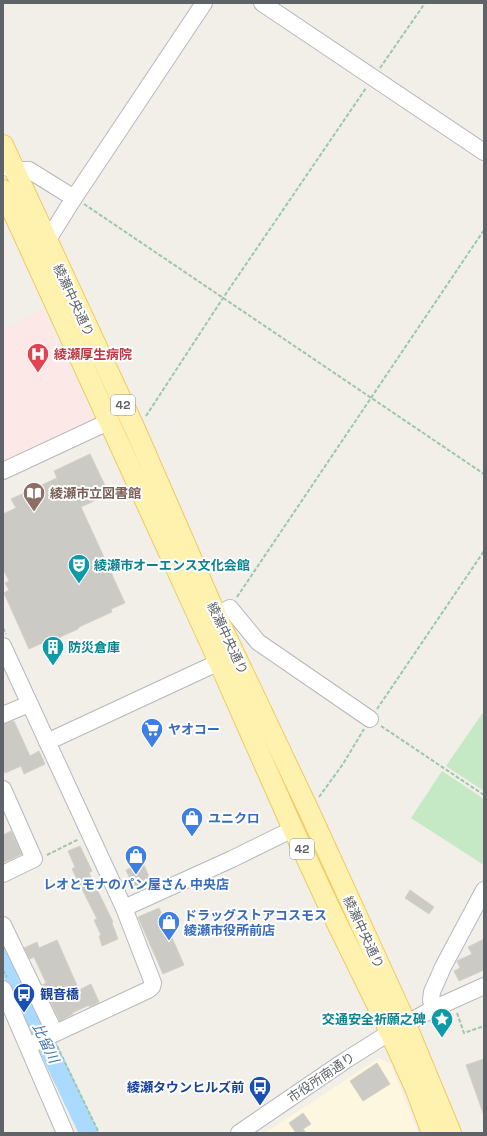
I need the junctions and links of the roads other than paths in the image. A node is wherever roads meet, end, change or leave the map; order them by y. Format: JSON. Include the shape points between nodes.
{"nodes":[{"id":1,"x":204,"y":3,"type":"edge"},
{"id":2,"x":262,"y":3,"type":"edge"},
{"id":3,"x":484,"y":152,"type":"edge"},
{"id":4,"x":6,"y":159,"type":"edge"},
{"id":5,"x":3,"y":190,"type":"edge"},
{"id":6,"x":74,"y":198,"type":"junction"},
{"id":7,"x":48,"y":242,"type":"junction"},
{"id":8,"x":108,"y":422,"type":"junction"},
{"id":9,"x":3,"y":471,"type":"edge"},
{"id":10,"x":223,"y":611,"type":"junction"},
{"id":11,"x":3,"y":646,"type":"edge"},
{"id":12,"x":227,"y":659,"type":"junction"},
{"id":13,"x":29,"y":704,"type":"junction"},
{"id":14,"x":3,"y":715,"type":"edge"},
{"id":15,"x":370,"y":718,"type":"road end"},
{"id":16,"x":47,"y":742,"type":"junction"},
{"id":17,"x":3,"y":789,"type":"edge"},
{"id":18,"x":293,"y":829,"type":"junction"},
{"id":19,"x":3,"y":874,"type":"edge"},
{"id":20,"x":484,"y":890,"type":"edge"},
{"id":21,"x":124,"y":908,"type":"junction"},
{"id":22,"x":3,"y":925,"type":"edge"},
{"id":23,"x":484,"y":986,"type":"edge"},
{"id":24,"x":3,"y":989,"type":"edge"},
{"id":25,"x":444,"y":1008,"type":"junction"},
{"id":26,"x":398,"y":1028,"type":"junction"},
{"id":27,"x":43,"y":1039,"type":"junction"},
{"id":28,"x":64,"y":1133,"type":"edge"},
{"id":29,"x":239,"y":1133,"type":"edge"},
{"id":30,"x":432,"y":1133,"type":"edge"},
{"id":31,"x":451,"y":1133,"type":"edge"}],
"edges":[{"from":1,"to":6,"type":"street"},
{"from":2,"to":3,"type":"street"},
{"from":4,"to":6,"type":"street"},
{"from":4,"to":7,"type":"main road","name":"綾瀬中央通り","number":"42"},
{"from":5,"to":8,"type":"main road","name":"綾瀬中央通り","number":"42"},
{"from":6,"to":7,"type":"street"},
{"from":7,"to":10,"type":"main road","name":"綾瀬中央通り","number":"42"},
{"from":8,"to":9,"type":"street"},
{"from":8,"to":12,"type":"main road","name":"綾瀬中央通り","number":"42"},
{"from":10,"to":12,"type":"main road","name":"綾瀬中央通り","number":"42"},
{"from":10,"to":15,"type":"street","via":[[258,642]]},
{"from":11,"to":13,"type":"street"},
{"from":12,"to":16,"type":"street"},
{"from":12,"to":18,"type":"main road","name":"綾瀬中央通り","number":"42"},
{"from":12,"to":26,"type":"main road","name":"綾瀬中央通り","number":"42","via":[[309,811]]},
{"from":13,"to":14,"type":"street"},
{"from":13,"to":16,"type":"street"},
{"from":16,"to":21,"type":"street"},
{"from":17,"to":19,"type":"street","via":[[34,859]]},
{"from":18,"to":21,"type":"street"},
{"from":18,"to":26,"type":"main road","name":"綾瀬中央通り","number":"42"},
{"from":20,"to":25,"type":"street","via":[[432,992],[431,1000]]},
{"from":21,"to":27,"type":"street","via":[[153,983],[152,987]]},
{"from":22,"to":27,"type":"street"},
{"from":23,"to":25,"type":"street","name":"市役所南通り"},
{"from":24,"to":27,"type":"street"},
{"from":25,"to":26,"type":"street","name":"市役所南通り"},
{"from":26,"to":29,"type":"street","name":"市役所南通り"},
{"from":26,"to":30,"type":"main road","name":"綾瀬中央通り","number":"42"},
{"from":26,"to":31,"type":"main road","name":"綾瀬中央通り","number":"42"},
{"from":27,"to":28,"type":"street"}]}
